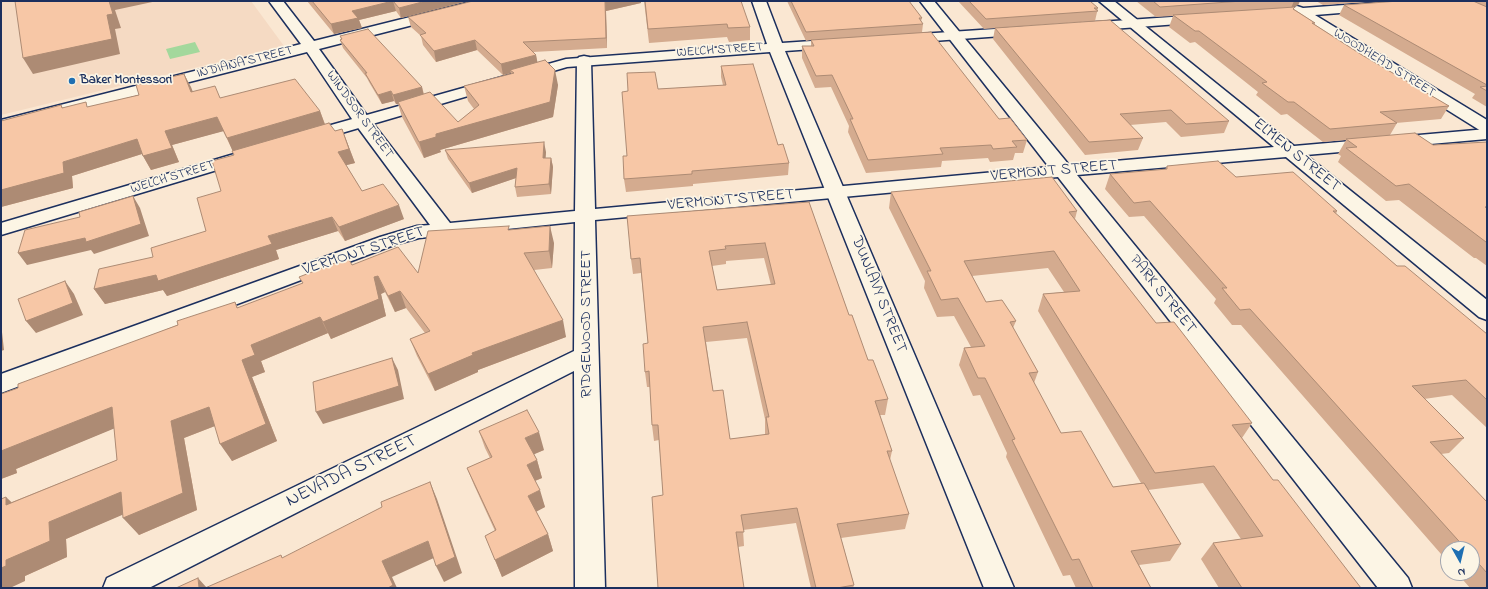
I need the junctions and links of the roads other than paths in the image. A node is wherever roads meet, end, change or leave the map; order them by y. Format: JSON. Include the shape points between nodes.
{"nodes":[{"id":1,"x":276,"y":1,"type":"edge"},
{"id":2,"x":490,"y":1,"type":"edge"},
{"id":3,"x":759,"y":1,"type":"edge"},
{"id":4,"x":927,"y":1,"type":"edge"},
{"id":5,"x":1106,"y":1,"type":"edge"},
{"id":6,"x":1282,"y":1,"type":"edge"},
{"id":7,"x":1387,"y":6,"type":"edge"},
{"id":8,"x":1300,"y":12,"type":"junction"},
{"id":9,"x":1252,"y":15,"type":"edge"},
{"id":10,"x":1212,"y":18,"type":"edge"},
{"id":11,"x":1133,"y":23,"type":"junction"},
{"id":12,"x":1072,"y":27,"type":"edge"},
{"id":13,"x":1041,"y":30,"type":"edge"},
{"id":14,"x":954,"y":35,"type":"junction"},
{"id":15,"x":891,"y":40,"type":"edge"},
{"id":16,"x":851,"y":42,"type":"edge"},
{"id":17,"x":310,"y":46,"type":"junction"},
{"id":18,"x":776,"y":48,"type":"junction"},
{"id":19,"x":584,"y":60,"type":"junction"},
{"id":20,"x":362,"y":121,"type":"junction"},
{"id":21,"x":1,"y":125,"type":"edge"},
{"id":22,"x":1487,"y":127,"type":"edge"},
{"id":23,"x":1487,"y":134,"type":"edge"},
{"id":24,"x":287,"y":144,"type":"edge"},
{"id":25,"x":1291,"y":152,"type":"junction"},
{"id":26,"x":257,"y":153,"type":"edge"},
{"id":27,"x":1063,"y":171,"type":"junction"},
{"id":28,"x":835,"y":191,"type":"junction"},
{"id":29,"x":586,"y":214,"type":"junction"},
{"id":30,"x":444,"y":228,"type":"junction"},
{"id":31,"x":1,"y":229,"type":"edge"},
{"id":32,"x":1487,"y":312,"type":"edge"},
{"id":33,"x":586,"y":355,"type":"junction"},
{"id":34,"x":1,"y":384,"type":"edge"},
{"id":35,"x":118,"y":588,"type":"edge"},
{"id":36,"x":590,"y":588,"type":"edge"},
{"id":37,"x":999,"y":588,"type":"edge"},
{"id":38,"x":1397,"y":588,"type":"edge"}],
"edges":[{"from":1,"to":17,"type":"street","name":"WINDSOR STREET"},
{"from":2,"to":17,"type":"street","name":"INDIANA STREET"},
{"from":3,"to":18,"type":"street","name":"DUNLAVY STREET"},
{"from":4,"to":14,"type":"street","name":"PARK STREET"},
{"from":5,"to":11,"type":"street","name":"ELMEN STREET"},
{"from":6,"to":8,"type":"street","name":"WOODHEAD STREET"},
{"from":7,"to":8,"type":"street"},
{"from":8,"to":9,"type":"street"},
{"from":8,"to":22,"type":"street","name":"WOODHEAD STREET"},
{"from":10,"to":11,"type":"street"},
{"from":11,"to":12,"type":"street"},
{"from":11,"to":25,"type":"street","name":"ELMEN STREET"},
{"from":13,"to":14,"type":"street"},
{"from":14,"to":15,"type":"street"},
{"from":14,"to":27,"type":"street","name":"PARK STREET"},
{"from":16,"to":18,"type":"street","name":"WELCH STREET"},
{"from":17,"to":20,"type":"street","name":"WINDSOR STREET"},
{"from":17,"to":21,"type":"street","name":"INDIANA STREET"},
{"from":18,"to":19,"type":"street","name":"WELCH STREET"},
{"from":18,"to":28,"type":"street","name":"DUNLAVY STREET"},
{"from":19,"to":20,"type":"street","name":"WELCH STREET","via":[[546,68]]},
{"from":19,"to":29,"type":"street","name":"RIDGEWOOD STREET"},
{"from":20,"to":24,"type":"street","name":"WELCH STREET"},
{"from":20,"to":30,"type":"street","name":"WINDSOR STREET"},
{"from":23,"to":25,"type":"street","name":"VERMONT STREET"},
{"from":25,"to":27,"type":"street","name":"VERMONT STREET"},
{"from":25,"to":32,"type":"street","name":"ELMEN STREET"},
{"from":26,"to":31,"type":"street","name":"WELCH STREET"},
{"from":27,"to":28,"type":"street","name":"VERMONT STREET"},
{"from":27,"to":38,"type":"street","name":"PARK STREET"},
{"from":28,"to":29,"type":"street","name":"VERMONT STREET"},
{"from":28,"to":37,"type":"street","name":"DUNLAVY STREET"},
{"from":29,"to":30,"type":"street","name":"VERMONT STREET"},
{"from":29,"to":33,"type":"street","name":"RIDGEWOOD STREET"},
{"from":30,"to":34,"type":"street","name":"VERMONT STREET","via":[[417,232],[388,241]]},
{"from":33,"to":35,"type":"street","name":"NEVADA STREET"},
{"from":33,"to":36,"type":"street","name":"RIDGEWOOD STREET"}]}
